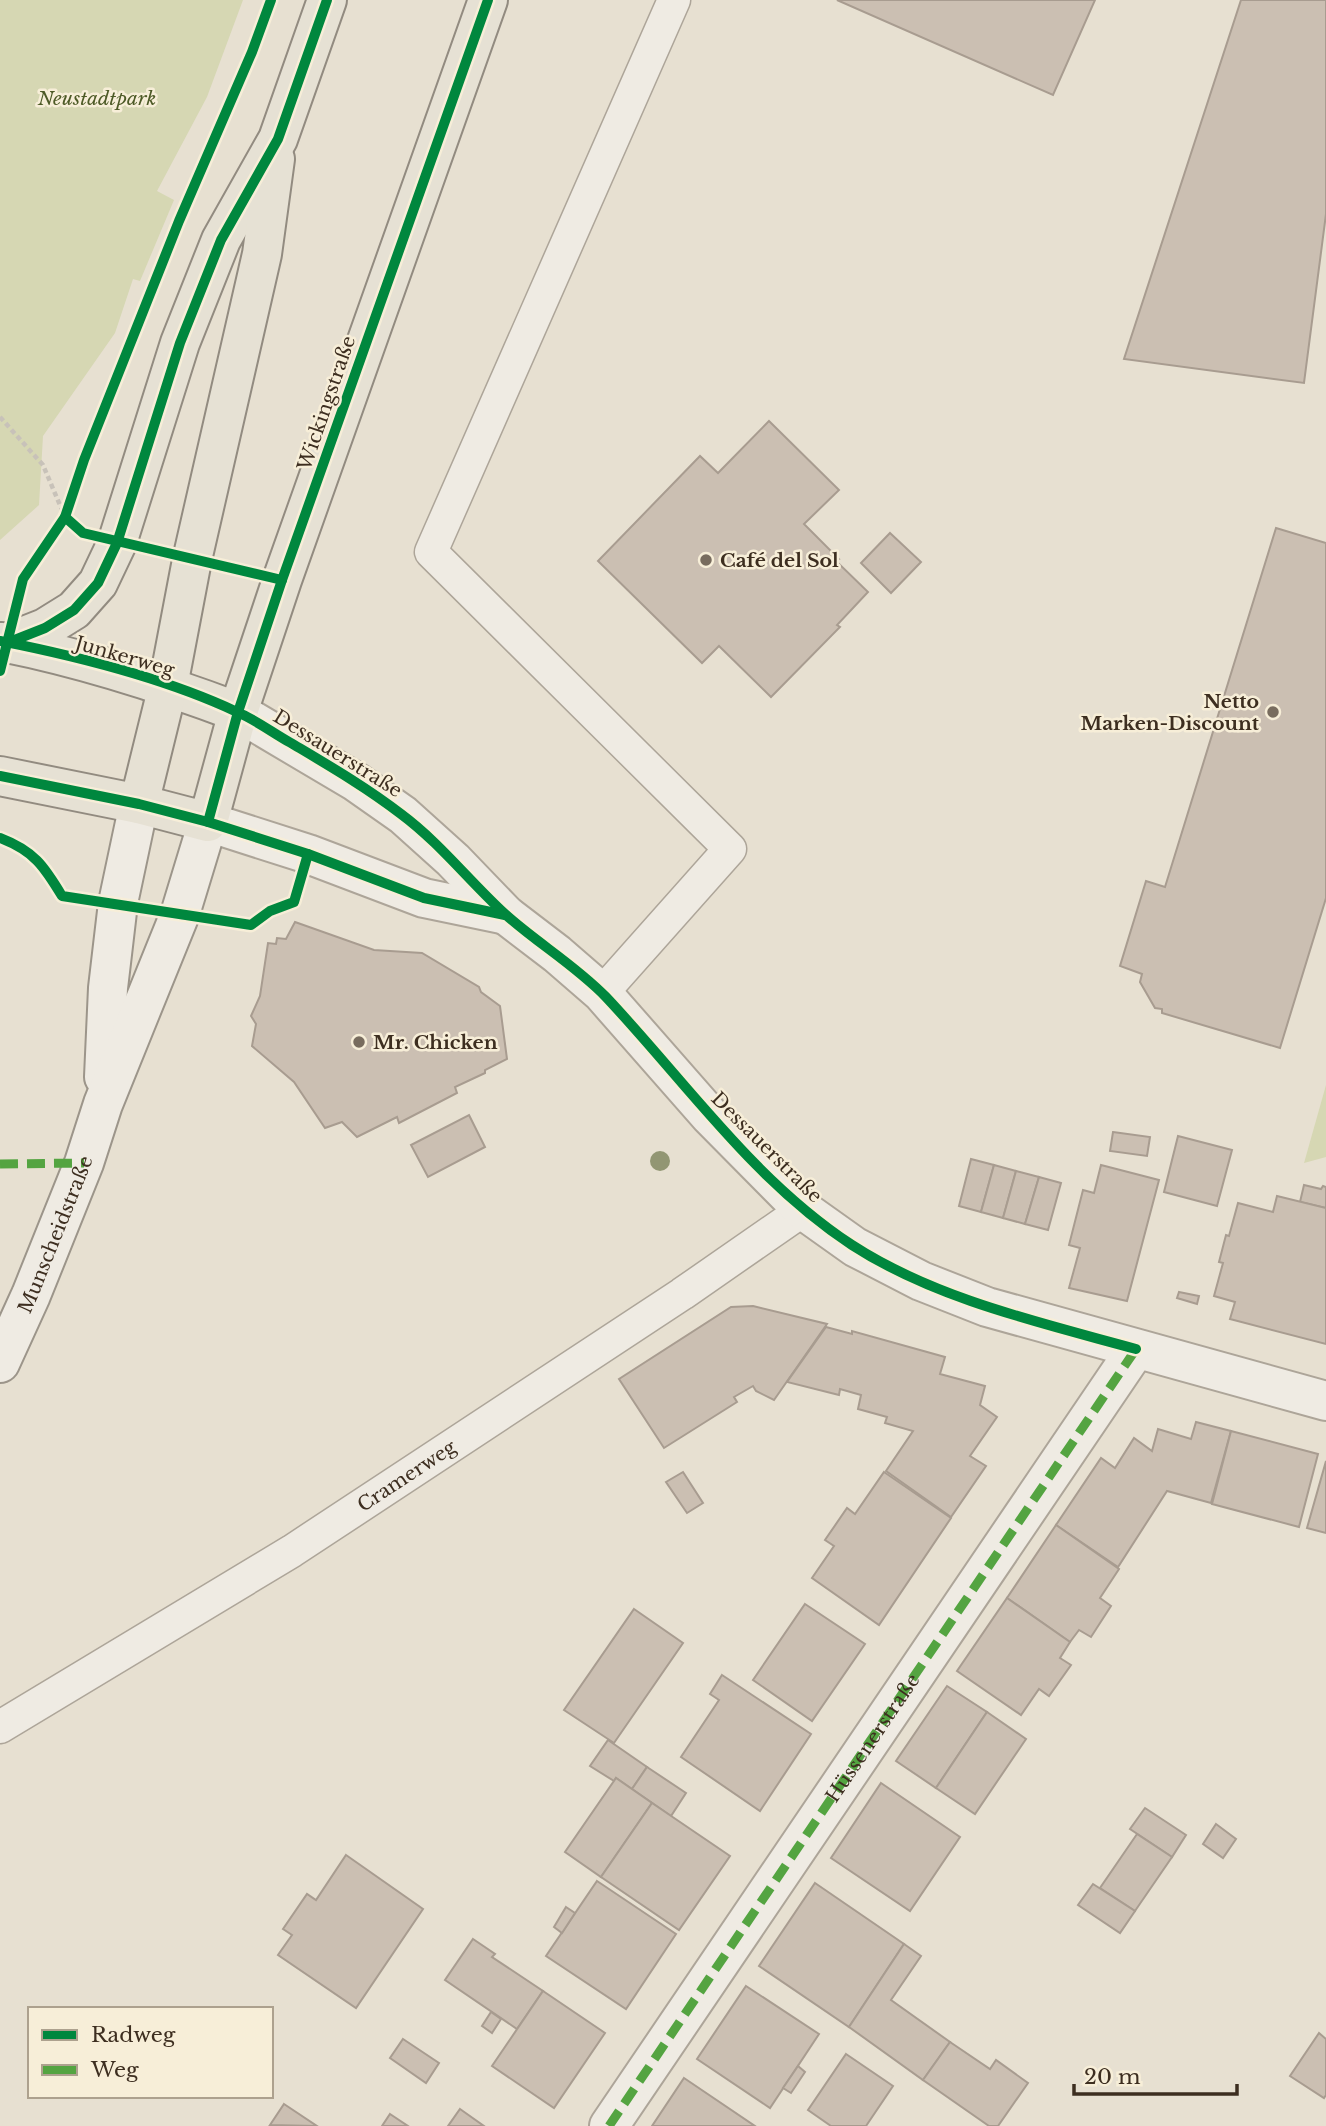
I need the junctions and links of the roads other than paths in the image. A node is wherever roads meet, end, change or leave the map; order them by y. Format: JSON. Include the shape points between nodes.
{"nodes":[{"id":1,"x":327,"y":0,"type":"edge"},
{"id":2,"x":488,"y":0,"type":"edge"},
{"id":3,"x":674,"y":0,"type":"edge"},
{"id":4,"x":278,"y":139,"type":"junction"},
{"id":5,"x":3,"y":642,"type":"edge"},
{"id":6,"x":167,"y":686,"type":"junction"},
{"id":7,"x":238,"y":712,"type":"junction"},
{"id":8,"x":0,"y":776,"type":"edge"},
{"id":9,"x":139,"y":804,"type":"junction"},
{"id":10,"x":208,"y":822,"type":"junction"},
{"id":11,"x":506,"y":915,"type":"junction"},
{"id":12,"x":602,"y":993,"type":"junction"},
{"id":13,"x":103,"y":1104,"type":"junction"},
{"id":14,"x":803,"y":1210,"type":"junction"},
{"id":15,"x":1136,"y":1349,"type":"junction"},
{"id":16,"x":0,"y":1363,"type":"edge"},
{"id":17,"x":1326,"y":1401,"type":"edge"},
{"id":18,"x":0,"y":1727,"type":"edge"},
{"id":19,"x":608,"y":2126,"type":"edge"}],
"edges":[{"from":1,"to":4,"type":"main road"},
{"from":2,"to":7,"type":"main road","name":"Wickingstraße"},
{"from":3,"to":12,"type":"lane","via":[[431,552],[730,849]]},
{"from":4,"to":5,"type":"main road","via":[[221,240],[180,342],[117,543],[98,583],[74,610],[45,628]]},
{"from":4,"to":6,"type":"main road","via":[[262,254]]},
{"from":5,"to":6,"type":"main road","name":"Junkerweg"},
{"from":6,"to":7,"type":"main road","name":"Junkerweg"},
{"from":6,"to":9,"type":"main road"},
{"from":7,"to":10,"type":"main road","name":"Wickingstraße"},
{"from":7,"to":11,"type":"street","name":"Dessauerstraße","via":[[403,815]]},
{"from":8,"to":9,"type":"main road"},
{"from":9,"to":10,"type":"main road"},
{"from":9,"to":13,"type":"street","name":"Munscheidstraße","via":[[115,928]]},
{"from":10,"to":11,"type":"street","name":"Dessauerstraße","via":[[424,898]]},
{"from":10,"to":13,"type":"street","name":"Munscheidstraße","via":[[180,914]]},
{"from":11,"to":12,"type":"street","name":"Dessauerstraße"},
{"from":12,"to":14,"type":"street","name":"Dessauerstraße","via":[[710,1116]]},
{"from":13,"to":16,"type":"street","name":"Munscheidstraße","via":[[80,1175]]},
{"from":14,"to":15,"type":"street","name":"Dessauerstraße","via":[[855,1247],[921,1281],[987,1307]]},
{"from":14,"to":18,"type":"lane","name":"Cramerweg","via":[[292,1551]]},
{"from":15,"to":17,"type":"street","name":"Dessauerstraße"},
{"from":15,"to":19,"type":"street","name":"Hüssenerstraße"}]}
